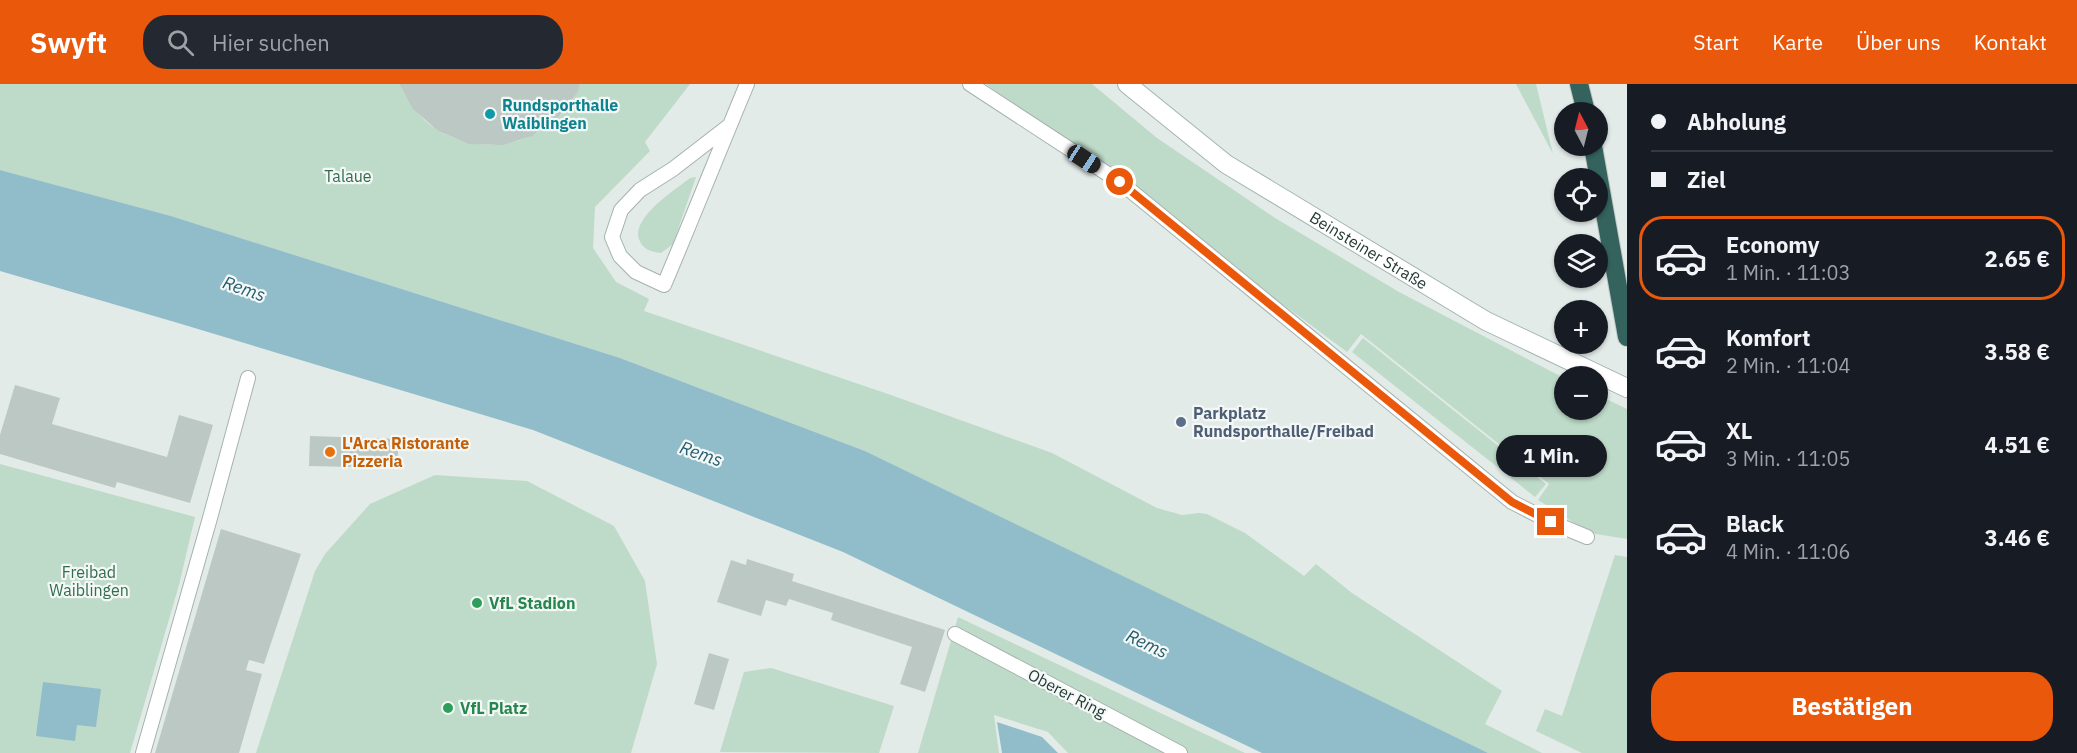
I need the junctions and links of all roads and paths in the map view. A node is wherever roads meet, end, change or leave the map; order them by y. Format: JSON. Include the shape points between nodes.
{"nodes":[{"id":1,"x":747,"y":84,"type":"edge"},
{"id":2,"x":970,"y":84,"type":"edge"},
{"id":3,"x":1127,"y":84,"type":"edge"},
{"id":4,"x":1579,"y":84,"type":"edge"},
{"id":5,"x":1584,"y":102,"type":"edge"},
{"id":6,"x":730,"y":125,"type":"junction"},
{"id":7,"x":1595,"y":156,"type":"edge"},
{"id":8,"x":1627,"y":337,"type":"edge"},
{"id":9,"x":248,"y":378,"type":"dead end"},
{"id":10,"x":1627,"y":388,"type":"edge"},
{"id":11,"x":1587,"y":537,"type":"dead end"},
{"id":12,"x":955,"y":634,"type":"dead end"},
{"id":13,"x":143,"y":753,"type":"edge"},
{"id":14,"x":1180,"y":753,"type":"edge"}],
"edges":[{"from":1,"to":6,"type":"lane"},
{"from":2,"to":11,"type":"lane","via":[[1120,182],[1512,502]]},
{"from":3,"to":10,"type":"street","name":"Beinsteiner Straße","via":[[1226,164],[1486,321]]},
{"from":4,"to":5,"type":"highway"},
{"from":6,"to":6,"type":"lane","via":[[640,190],[621,210],[612,237],[620,256],[636,272],[664,285]]},
{"from":7,"to":8,"type":"highway"},
{"from":9,"to":13,"type":"lane"},
{"from":12,"to":14,"type":"lane","name":"Oberer Ring"}]}
